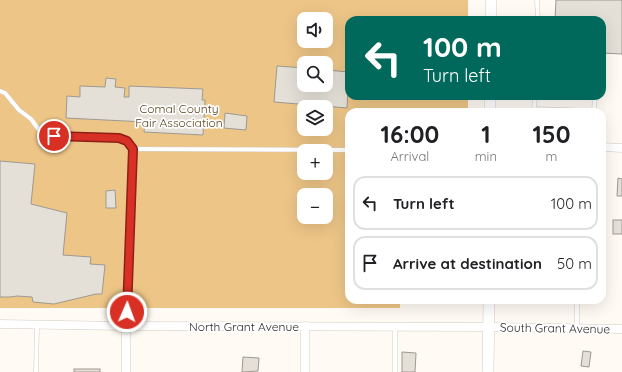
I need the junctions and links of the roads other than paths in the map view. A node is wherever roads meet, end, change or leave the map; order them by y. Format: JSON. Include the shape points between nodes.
{"nodes":[{"id":1,"x":491,"y":0,"type":"edge"},
{"id":2,"x":537,"y":0,"type":"edge"},
{"id":3,"x":491,"y":16,"type":"edge"},
{"id":4,"x":538,"y":16,"type":"edge"},
{"id":5,"x":0,"y":91,"type":"edge"},
{"id":6,"x":606,"y":148,"type":"edge"},
{"id":7,"x":622,"y":148,"type":"edge"},
{"id":8,"x":133,"y":149,"type":"junction"},
{"id":9,"x":345,"y":150,"type":"edge"},
{"id":10,"x":489,"y":304,"type":"edge"},
{"id":11,"x":577,"y":304,"type":"edge"},
{"id":12,"x":0,"y":324,"type":"edge"},
{"id":13,"x":37,"y":325,"type":"junction"},
{"id":14,"x":126,"y":326,"type":"junction"},
{"id":15,"x":305,"y":326,"type":"junction"},
{"id":16,"x":488,"y":327,"type":"junction"},
{"id":17,"x":395,"y":328,"type":"junction"},
{"id":18,"x":577,"y":329,"type":"junction"},
{"id":19,"x":622,"y":329,"type":"edge"},
{"id":20,"x":36,"y":372,"type":"edge"},
{"id":21,"x":126,"y":372,"type":"edge"},
{"id":22,"x":305,"y":372,"type":"edge"},
{"id":23,"x":395,"y":372,"type":"edge"},
{"id":24,"x":488,"y":372,"type":"edge"}],
"edges":[{"from":1,"to":3,"type":"main road"},
{"from":2,"to":4,"type":"lane"},
{"from":5,"to":8,"type":"lane","via":[[5,93],[39,130],[54,136],[119,138],[127,141]]},
{"from":6,"to":7,"type":"street"},
{"from":8,"to":9,"type":"lane"},
{"from":8,"to":14,"type":"lane"},
{"from":10,"to":16,"type":"main road"},
{"from":11,"to":18,"type":"lane"},
{"from":12,"to":13,"type":"street","name":"North Grant Avenue"},
{"from":13,"to":14,"type":"street","name":"North Grant Avenue"},
{"from":13,"to":20,"type":"lane"},
{"from":14,"to":15,"type":"street","name":"North Grant Avenue"},
{"from":14,"to":21,"type":"street"},
{"from":15,"to":17,"type":"street","name":"North Grant Avenue"},
{"from":15,"to":22,"type":"street"},
{"from":16,"to":17,"type":"street","name":"North Grant Avenue"},
{"from":16,"to":18,"type":"street","name":"South Grant Avenue"},
{"from":16,"to":24,"type":"main road"},
{"from":17,"to":23,"type":"lane"},
{"from":18,"to":19,"type":"street","name":"South Grant Avenue"}]}
